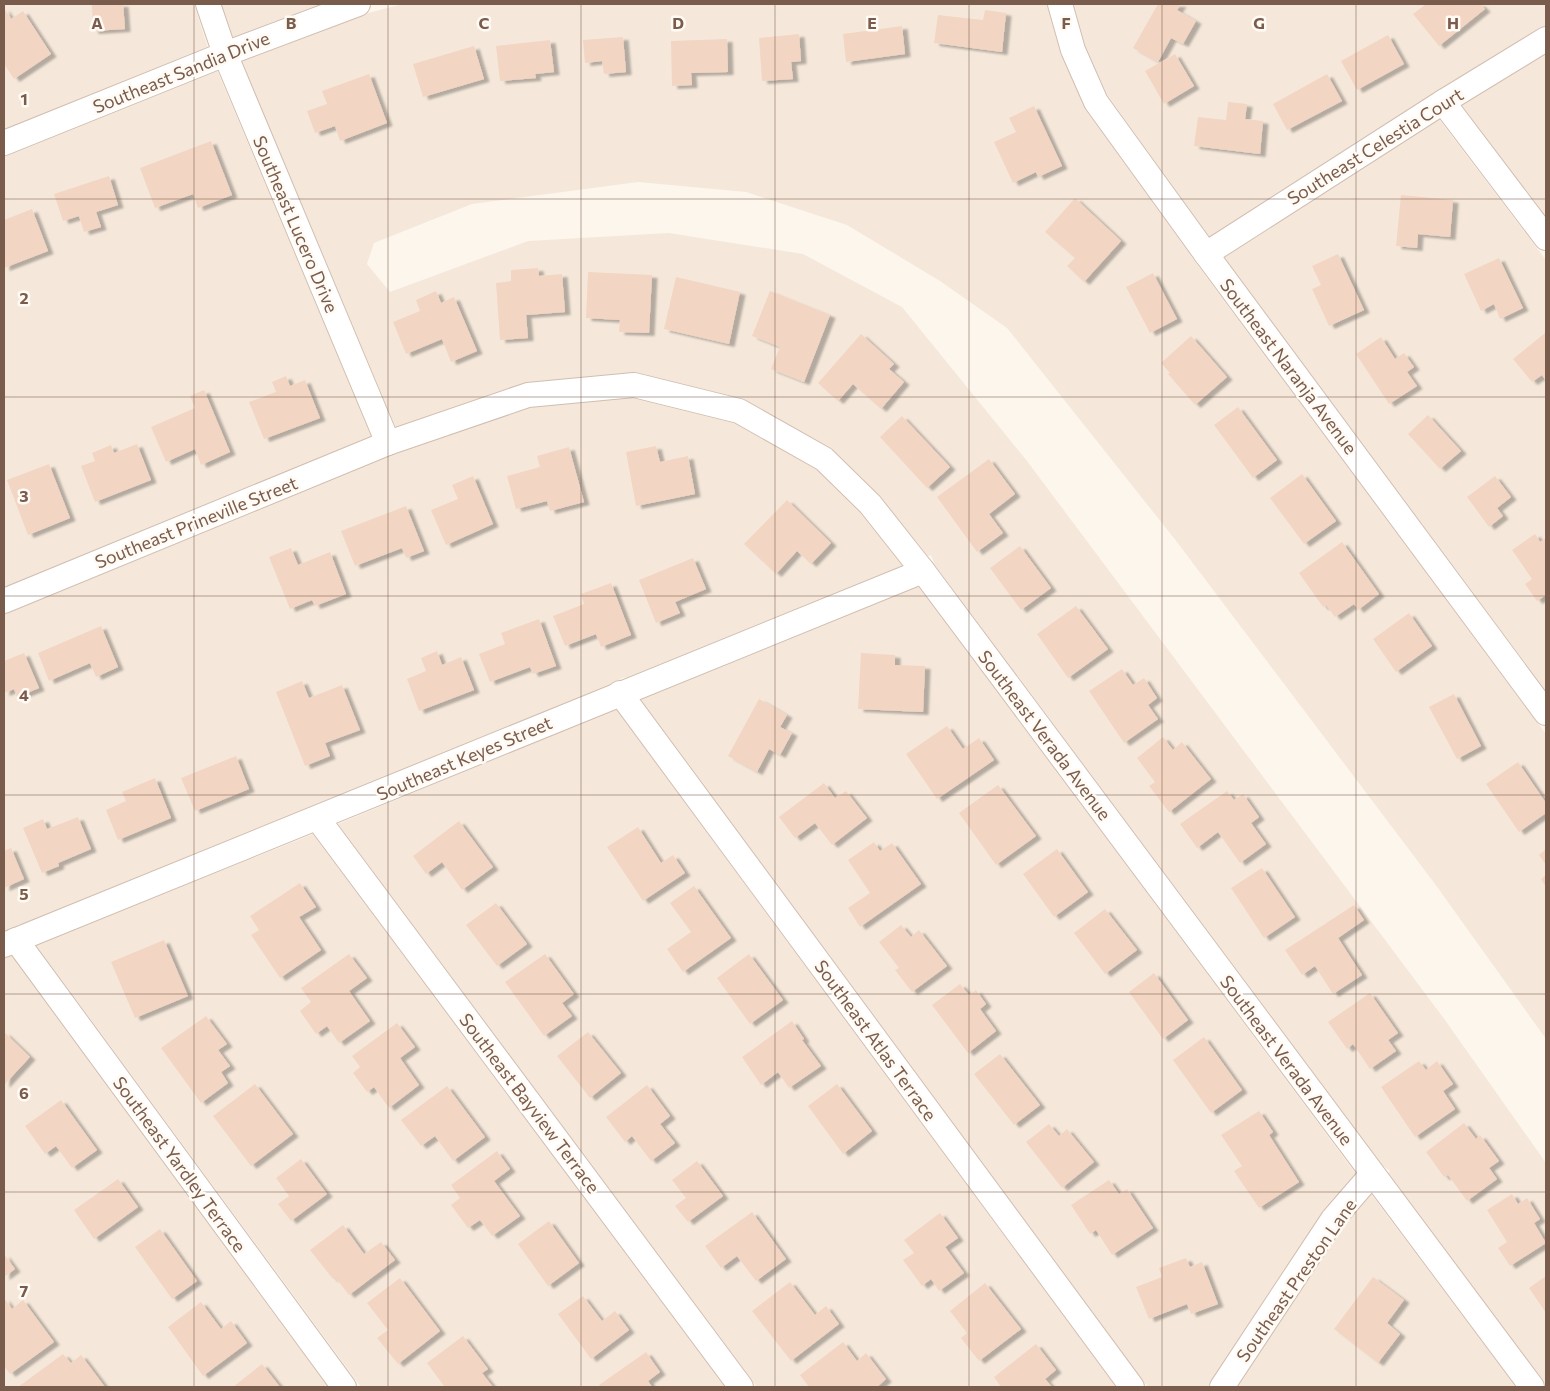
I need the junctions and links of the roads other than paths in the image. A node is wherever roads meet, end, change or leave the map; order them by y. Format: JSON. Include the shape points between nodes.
{"nodes":[{"id":1,"x":208,"y":4,"type":"edge"},
{"id":2,"x":358,"y":4,"type":"edge"},
{"id":3,"x":1060,"y":4,"type":"edge"},
{"id":4,"x":1546,"y":39,"type":"edge"},
{"id":5,"x":225,"y":54,"type":"junction"},
{"id":6,"x":1443,"y":102,"type":"junction"},
{"id":7,"x":4,"y":143,"type":"edge"},
{"id":8,"x":1546,"y":238,"type":"edge"},
{"id":9,"x":1206,"y":254,"type":"junction"},
{"id":10,"x":388,"y":443,"type":"junction"},
{"id":11,"x":923,"y":571,"type":"junction"},
{"id":12,"x":4,"y":601,"type":"edge"},
{"id":13,"x":620,"y":693,"type":"junction"},
{"id":14,"x":1546,"y":713,"type":"edge"},
{"id":15,"x":318,"y":819,"type":"junction"},
{"id":16,"x":10,"y":942,"type":"edge"},
{"id":17,"x":1372,"y":1174,"type":"junction"},
{"id":18,"x":344,"y":1387,"type":"edge"},
{"id":19,"x":741,"y":1387,"type":"edge"},
{"id":20,"x":1132,"y":1387,"type":"edge"},
{"id":21,"x":1222,"y":1387,"type":"edge"},
{"id":22,"x":1532,"y":1387,"type":"edge"}],
"edges":[{"from":1,"to":5,"type":"street","name":"Southeast Lucero Drive"},
{"from":2,"to":5,"type":"street","name":"Southeast Sandia Drive"},
{"from":3,"to":9,"type":"street","name":"Southeast Naranja Avenue","via":[[1073,50],[1096,102]]},
{"from":4,"to":6,"type":"street","name":"Southeast Celestia Court"},
{"from":5,"to":7,"type":"street","name":"Southeast Sandia Drive"},
{"from":5,"to":10,"type":"street","name":"Southeast Lucero Drive"},
{"from":6,"to":8,"type":"street"},
{"from":6,"to":9,"type":"street","name":"Southeast Celestia Court"},
{"from":9,"to":14,"type":"street","name":"Southeast Naranja Avenue"},
{"from":10,"to":11,"type":"street","name":"Southeast Verada Avenue","via":[[528,395],[634,385],[739,411],[824,459],[870,504]]},
{"from":10,"to":12,"type":"street","name":"Southeast Prineville Street"},
{"from":11,"to":13,"type":"street","name":"Southeast Keyes Street"},
{"from":11,"to":17,"type":"street","name":"Southeast Verada Avenue"},
{"from":13,"to":15,"type":"street","name":"Southeast Keyes Street"},
{"from":13,"to":20,"type":"street","name":"Southeast Atlas Terrace"},
{"from":15,"to":16,"type":"street","name":"Southeast Keyes Street"},
{"from":15,"to":19,"type":"street","name":"Southeast Bayview Terrace"},
{"from":16,"to":18,"type":"street","name":"Southeast Yardley Terrace"},
{"from":17,"to":21,"type":"street","name":"Southeast Preston Lane","via":[[1333,1219]]},
{"from":17,"to":22,"type":"street","name":"Southeast Verada Avenue"}]}
